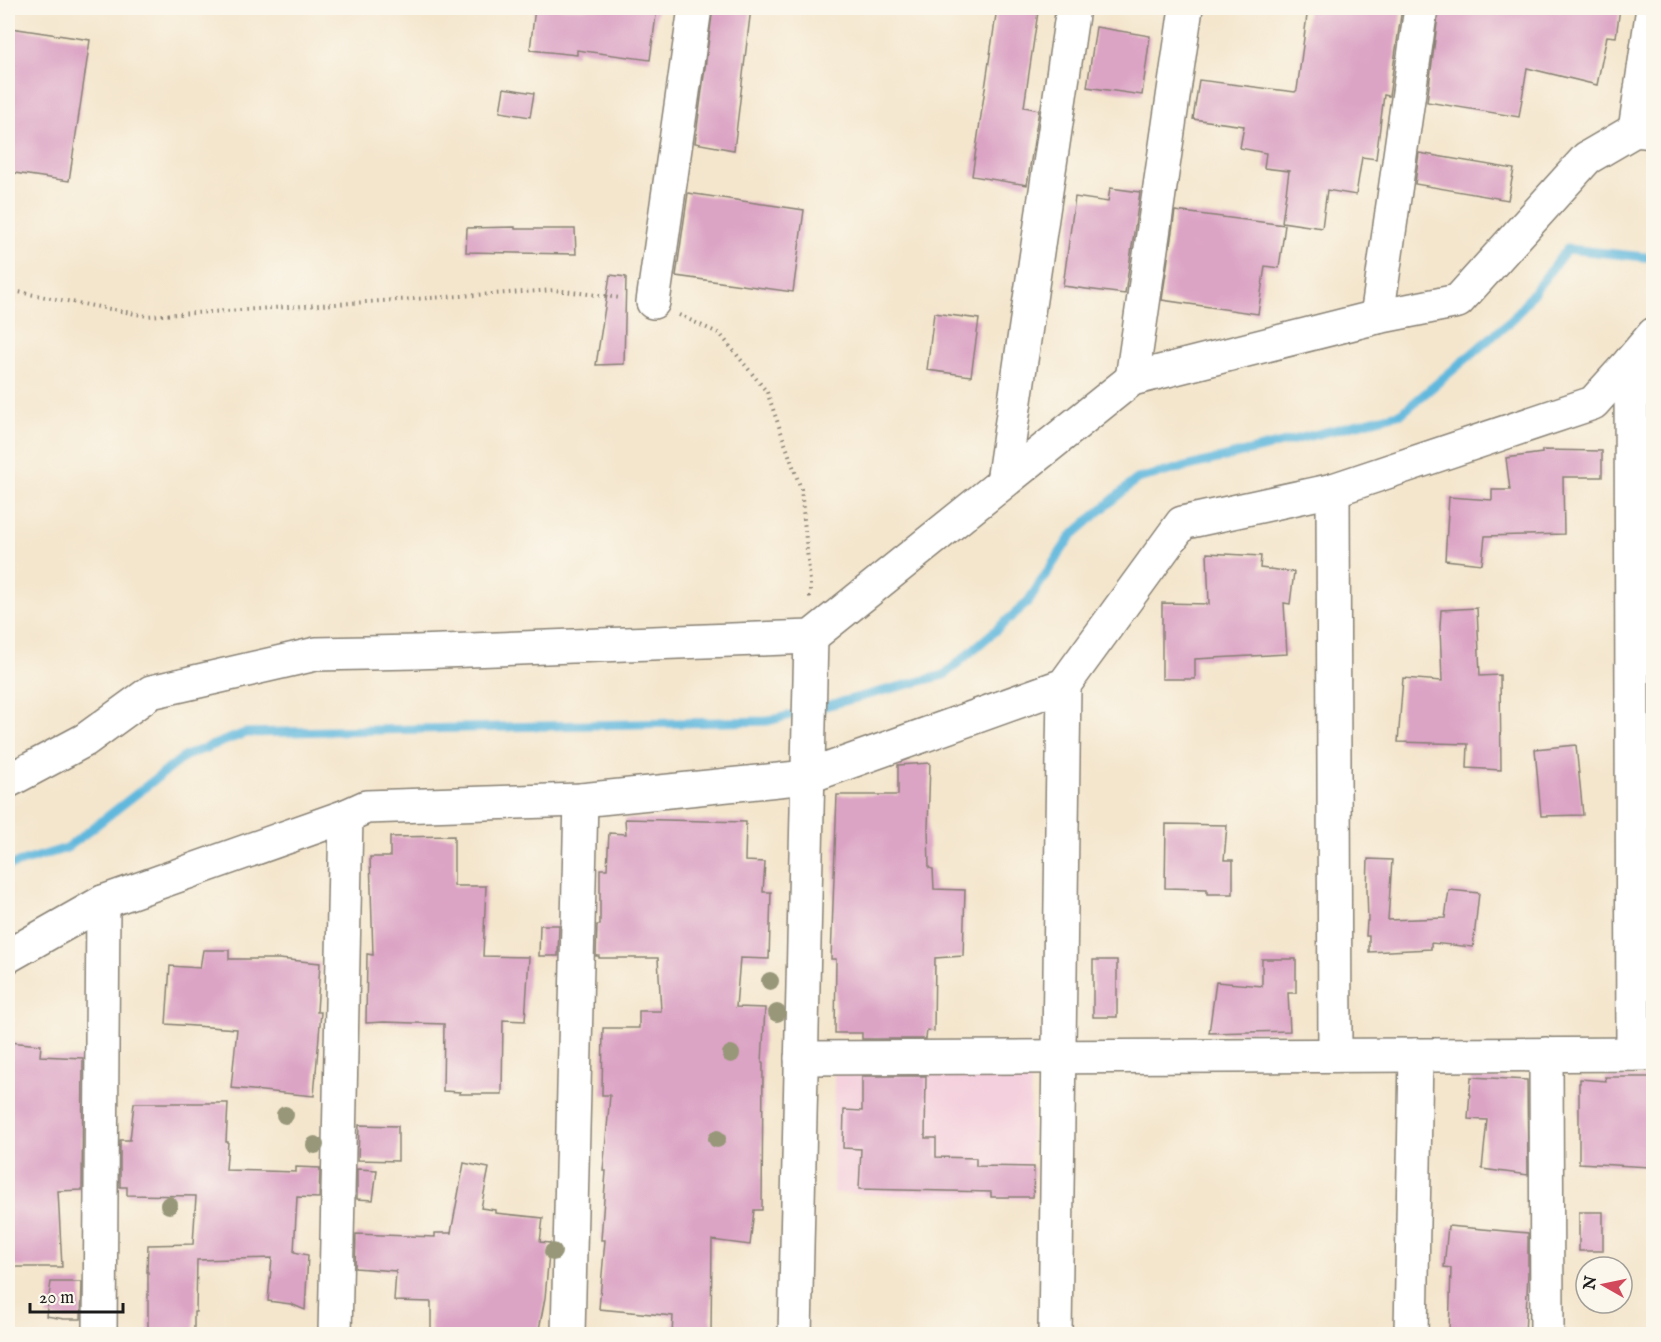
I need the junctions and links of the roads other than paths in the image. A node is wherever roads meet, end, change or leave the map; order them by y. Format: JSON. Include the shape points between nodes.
{"nodes":[{"id":1,"x":695,"y":8,"type":"edge"},
{"id":2,"x":1073,"y":8,"type":"edge"},
{"id":3,"x":1186,"y":8,"type":"edge"},
{"id":4,"x":1421,"y":8,"type":"edge"},
{"id":5,"x":1653,"y":8,"type":"edge"},
{"id":6,"x":1644,"y":131,"type":"edge"},
{"id":7,"x":653,"y":302,"type":"road end"},
{"id":8,"x":1377,"y":317,"type":"junction"},
{"id":9,"x":1653,"y":334,"type":"edge"},
{"id":10,"x":1631,"y":361,"type":"junction"},
{"id":11,"x":1132,"y":379,"type":"junction"},
{"id":12,"x":1003,"y":482,"type":"junction"},
{"id":13,"x":1333,"y":490,"type":"junction"},
{"id":14,"x":811,"y":637,"type":"junction"},
{"id":15,"x":1064,"y":685,"type":"junction"},
{"id":16,"x":807,"y":762,"type":"junction"},
{"id":17,"x":8,"y":781,"type":"edge"},
{"id":18,"x":580,"y":800,"type":"junction"},
{"id":19,"x":346,"y":816,"type":"junction"},
{"id":20,"x":103,"y":902,"type":"junction"},
{"id":21,"x":8,"y":956,"type":"edge"},
{"id":22,"x":1546,"y":1054,"type":"junction"},
{"id":23,"x":1643,"y":1054,"type":"edge"},
{"id":24,"x":1335,"y":1055,"type":"junction"},
{"id":25,"x":1416,"y":1055,"type":"junction"},
{"id":26,"x":1058,"y":1057,"type":"junction"},
{"id":27,"x":801,"y":1058,"type":"junction"},
{"id":28,"x":100,"y":1335,"type":"edge"},
{"id":29,"x":335,"y":1335,"type":"edge"},
{"id":30,"x":568,"y":1335,"type":"edge"},
{"id":31,"x":795,"y":1335,"type":"edge"},
{"id":32,"x":1054,"y":1335,"type":"edge"},
{"id":33,"x":1411,"y":1335,"type":"edge"},
{"id":34,"x":1547,"y":1335,"type":"edge"}],
"edges":[{"from":1,"to":7,"type":"street"},
{"from":2,"to":12,"type":"street"},
{"from":3,"to":11,"type":"street"},
{"from":4,"to":8,"type":"street"},
{"from":5,"to":6,"type":"street"},
{"from":6,"to":8,"type":"street","via":[[1587,158],[1458,301]]},
{"from":8,"to":11,"type":"street"},
{"from":9,"to":10,"type":"street"},
{"from":10,"to":13,"type":"street","via":[[1593,403]]},
{"from":10,"to":23,"type":"street"},
{"from":11,"to":12,"type":"street"},
{"from":12,"to":14,"type":"street"},
{"from":13,"to":15,"type":"street","via":[[1182,523]]},
{"from":13,"to":24,"type":"street"},
{"from":14,"to":16,"type":"street"},
{"from":14,"to":17,"type":"street","via":[[316,654],[150,692],[85,740]]},
{"from":15,"to":16,"type":"street"},
{"from":15,"to":26,"type":"street"},
{"from":16,"to":18,"type":"street"},
{"from":16,"to":27,"type":"street"},
{"from":18,"to":19,"type":"street","via":[[366,807]]},
{"from":18,"to":30,"type":"street"},
{"from":19,"to":20,"type":"street"},
{"from":19,"to":29,"type":"street"},
{"from":20,"to":21,"type":"street"},
{"from":20,"to":28,"type":"street"},
{"from":22,"to":23,"type":"street"},
{"from":22,"to":25,"type":"street"},
{"from":22,"to":34,"type":"street"},
{"from":24,"to":25,"type":"street"},
{"from":24,"to":26,"type":"street"},
{"from":25,"to":33,"type":"street"},
{"from":26,"to":27,"type":"street"},
{"from":26,"to":32,"type":"street"},
{"from":27,"to":31,"type":"street"}]}
